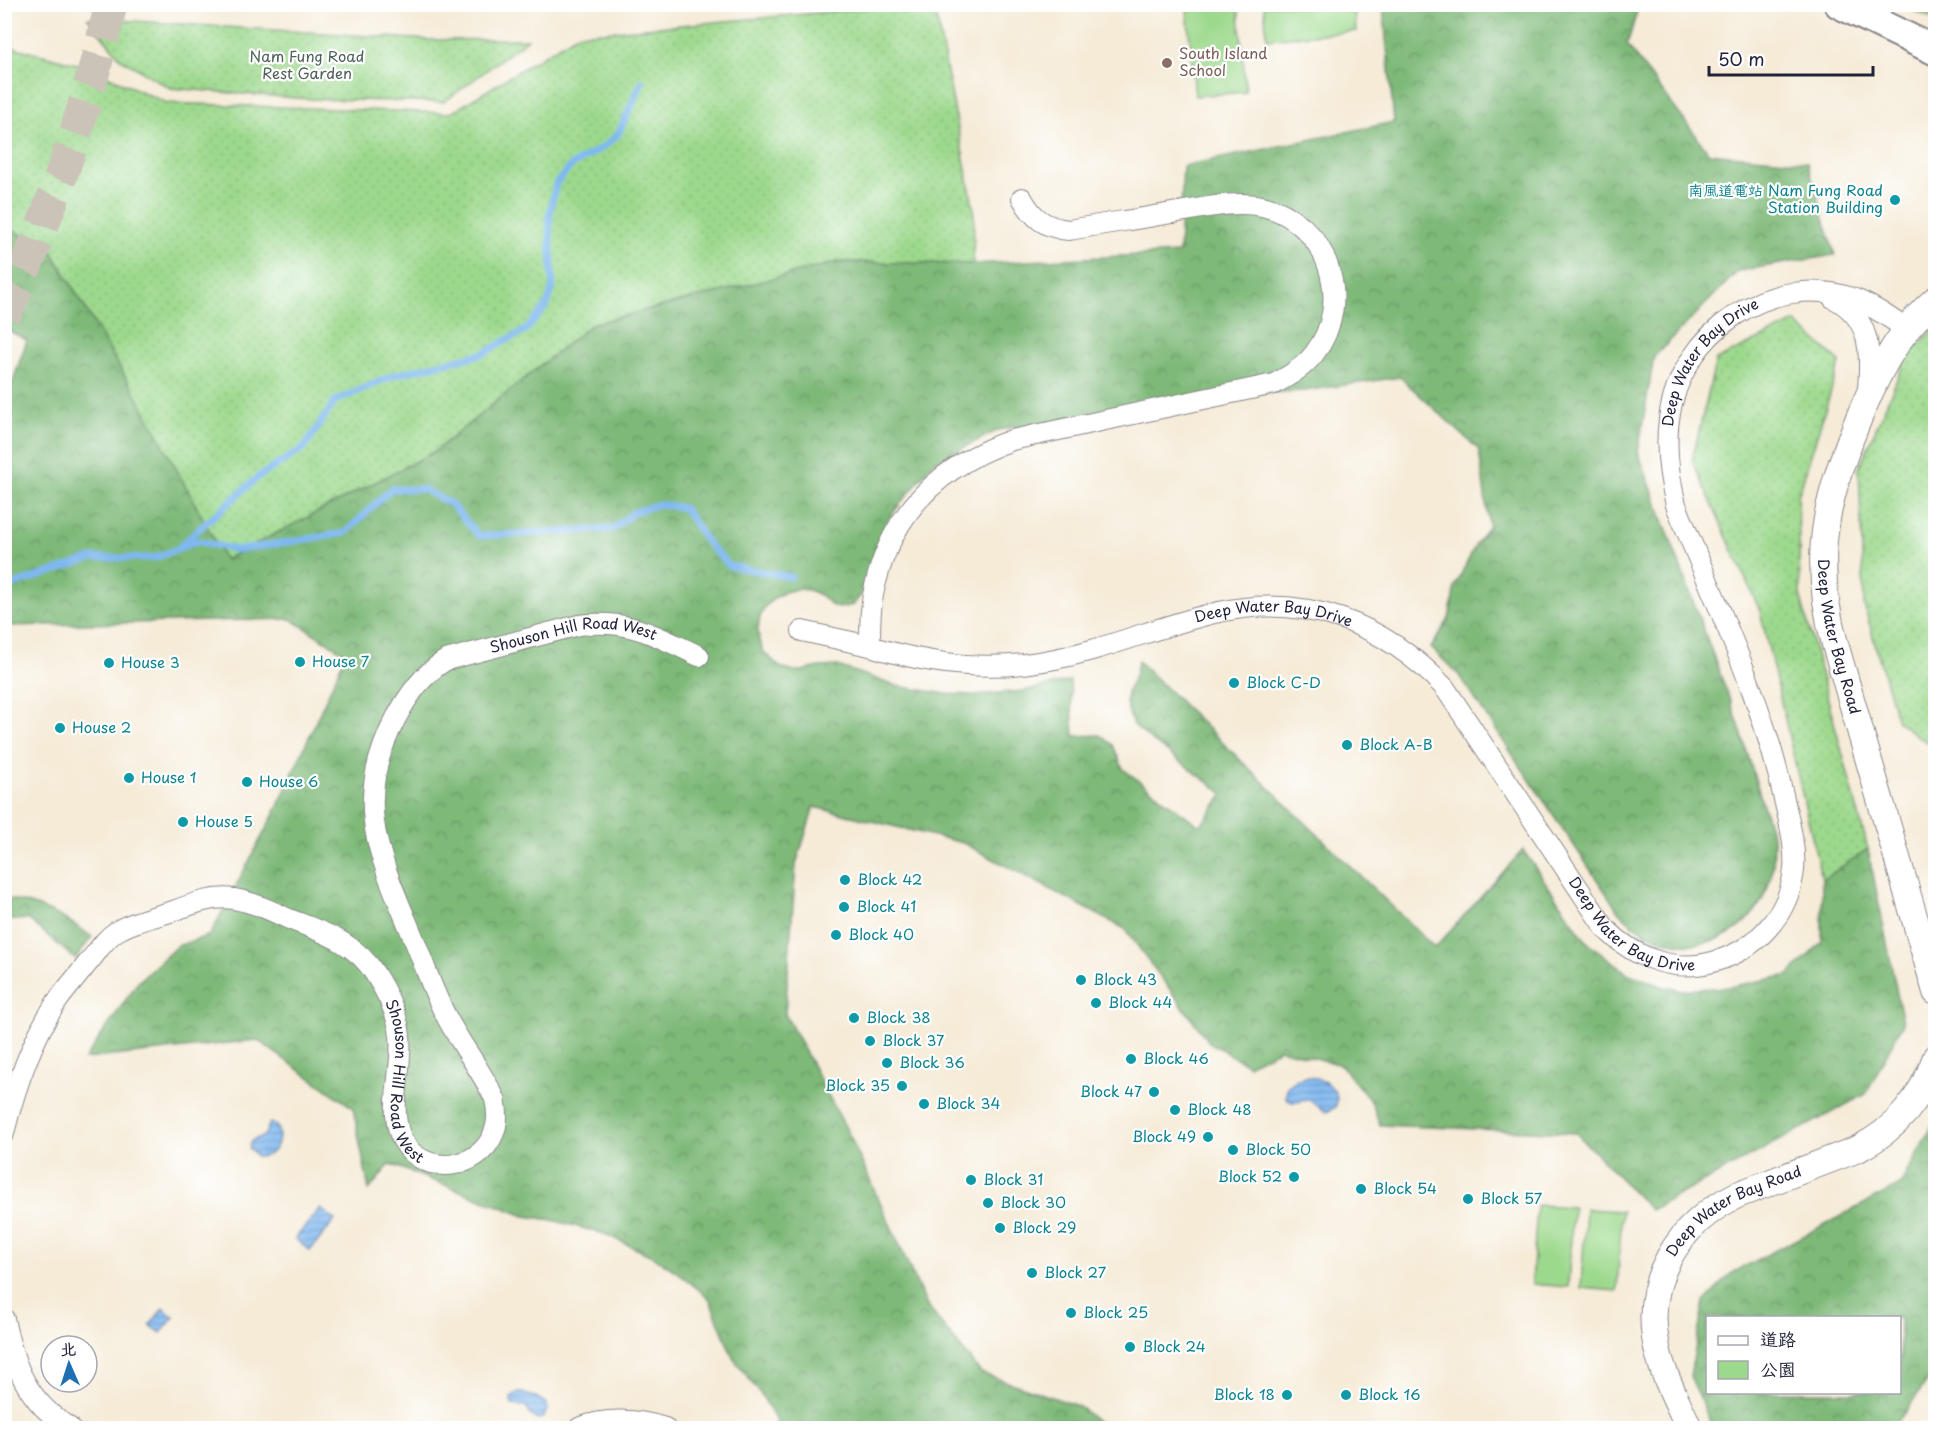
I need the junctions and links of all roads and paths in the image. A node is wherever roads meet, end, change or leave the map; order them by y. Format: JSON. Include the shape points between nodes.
{"nodes":[{"id":1,"x":1839,"y":4,"type":"edge"},
{"id":2,"x":1935,"y":51,"type":"edge"},
{"id":3,"x":1022,"y":198,"type":"dead end"},
{"id":4,"x":1821,"y":292,"type":"junction"},
{"id":5,"x":1935,"y":299,"type":"edge"},
{"id":6,"x":1906,"y":329,"type":"junction"},
{"id":7,"x":1867,"y":398,"type":"junction"},
{"id":8,"x":802,"y":631,"type":"dead end"},
{"id":9,"x":870,"y":646,"type":"junction"},
{"id":10,"x":699,"y":656,"type":"dead end"},
{"id":11,"x":1935,"y":992,"type":"edge"},
{"id":12,"x":1935,"y":1057,"type":"edge"},
{"id":13,"x":4,"y":1133,"type":"edge"},
{"id":14,"x":4,"y":1319,"type":"edge"},
{"id":15,"x":70,"y":1428,"type":"edge"},
{"id":16,"x":579,"y":1428,"type":"edge"},
{"id":17,"x":665,"y":1428,"type":"edge"},
{"id":18,"x":1689,"y":1428,"type":"edge"}],
"edges":[{"from":1,"to":2,"type":"main road"},
{"from":3,"to":9,"type":"street","via":[[1039,221],[1048,227],[1069,230],[1230,204],[1264,206],[1280,212],[1308,232],[1326,260],[1334,293],[1330,325],[1308,360],[1274,384],[1012,440],[948,472],[914,505],[890,542],[875,584]]},
{"from":4,"to":6,"type":"street","name":"Deep Water Bay Drive","via":[[1855,299]]},
{"from":4,"to":7,"type":"street","via":[[1839,300],[1862,326],[1870,350]]},
{"from":4,"to":9,"type":"street","name":"Deep Water Bay Drive","via":[[1767,298],[1728,320],[1688,365],[1669,417],[1667,458],[1676,505],[1756,699],[1780,782],[1794,853],[1791,886],[1777,917],[1755,942],[1726,958],[1677,965],[1644,957],[1617,939],[1595,914],[1444,688],[1390,640],[1347,620],[1296,608],[1244,608],[1075,655],[1015,665],[955,666]]},
{"from":5,"to":6,"type":"street","name":"Deep Water Bay Road"},
{"from":6,"to":7,"type":"street","name":"Deep Water Bay Road"},
{"from":7,"to":11,"type":"street","name":"Deep Water Bay Road","via":[[1842,460],[1829,509],[1823,558],[1825,591],[1835,644]]},
{"from":8,"to":9,"type":"street","name":"Deep Water Bay Drive"},
{"from":10,"to":13,"type":"street","name":"Shouson Hill Road West","via":[[632,626],[579,625],[447,660],[419,683],[391,727],[374,784],[374,833],[384,868],[446,1016],[495,1099],[498,1112],[492,1137],[475,1157],[451,1165],[432,1163],[416,1155],[400,1135],[396,1111],[399,1025],[375,974],[360,955],[334,937],[258,905],[222,898],[126,927],[102,944],[44,1024],[23,1069]]},
{"from":12,"to":18,"type":"street","name":"Deep Water Bay Road","via":[[1913,1104],[1893,1127],[1858,1149],[1721,1203],[1692,1226],[1675,1247],[1657,1289],[1654,1329],[1662,1367]]},
{"from":14,"to":15,"type":"street","via":[[27,1387],[45,1410]]},
{"from":16,"to":17,"type":"street","via":[[600,1422],[636,1421]]}]}
